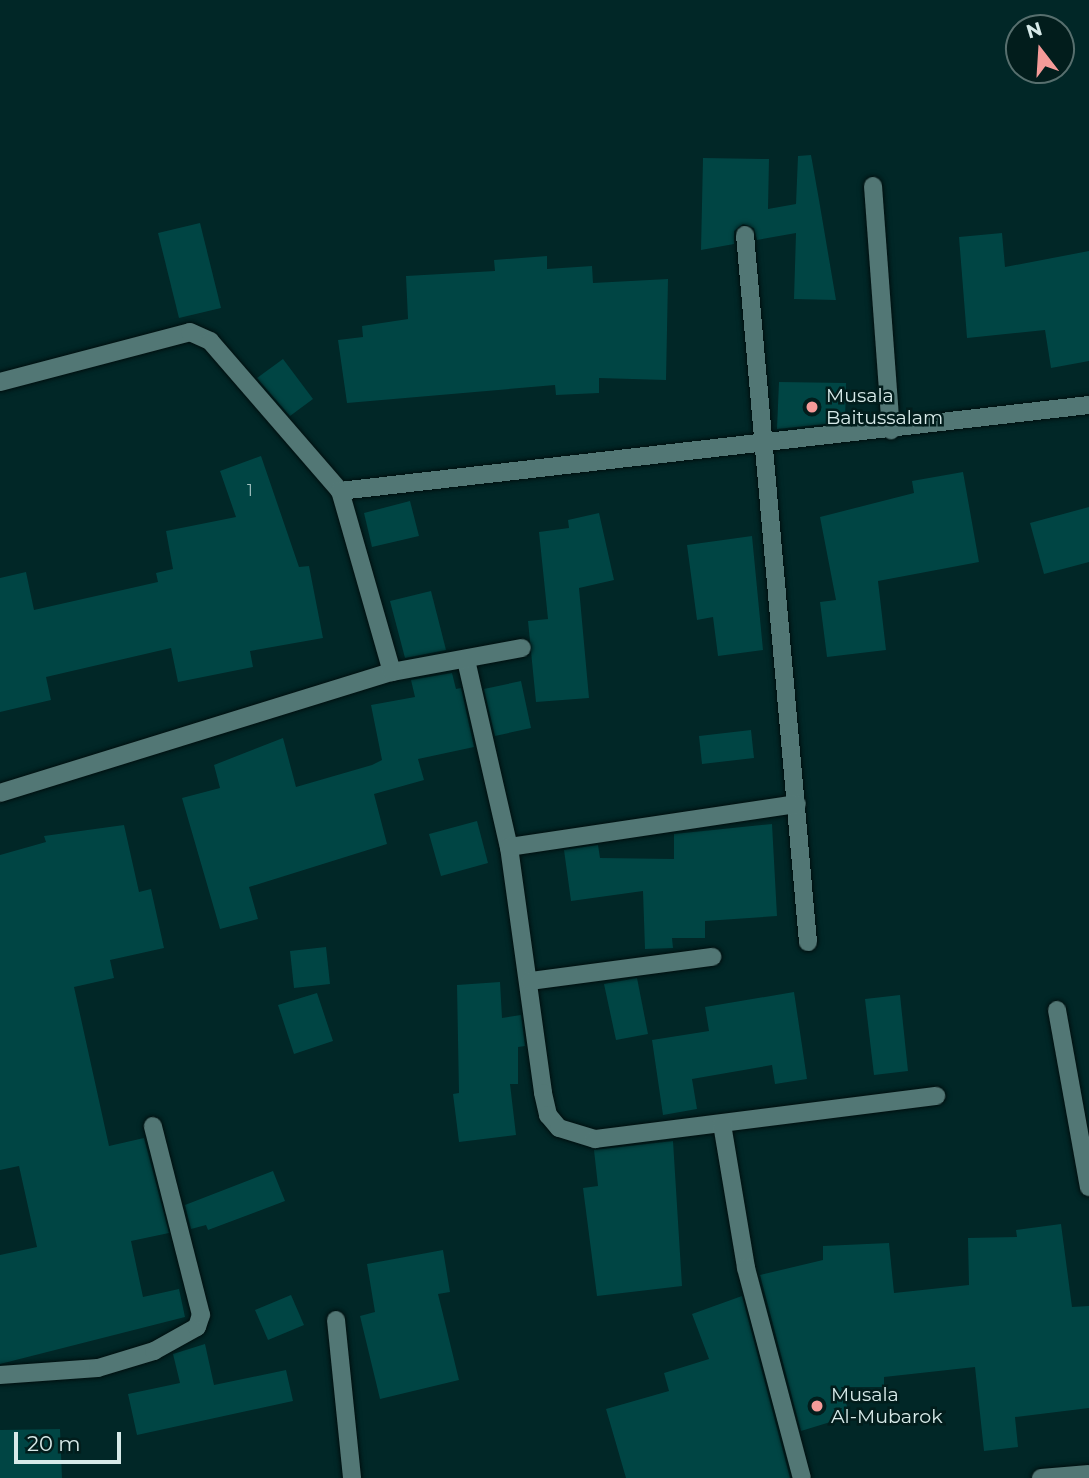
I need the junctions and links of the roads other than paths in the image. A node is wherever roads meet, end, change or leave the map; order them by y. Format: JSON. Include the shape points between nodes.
{"nodes":[{"id":1,"x":873,"y":186,"type":"dead end"},
{"id":2,"x":745,"y":234,"type":"dead end"},
{"id":3,"x":0,"y":382,"type":"edge"},
{"id":4,"x":1089,"y":405,"type":"edge"},
{"id":5,"x":891,"y":430,"type":"junction"},
{"id":6,"x":761,"y":445,"type":"junction"},
{"id":7,"x":340,"y":491,"type":"junction"},
{"id":8,"x":522,"y":648,"type":"dead end"},
{"id":9,"x":466,"y":660,"type":"junction"},
{"id":10,"x":392,"y":671,"type":"junction"},
{"id":11,"x":0,"y":793,"type":"edge"},
{"id":12,"x":797,"y":804,"type":"junction"},
{"id":13,"x":509,"y":847,"type":"junction"},
{"id":14,"x":808,"y":942,"type":"dead end"},
{"id":15,"x":712,"y":957,"type":"dead end"},
{"id":16,"x":531,"y":981,"type":"junction"},
{"id":17,"x":1057,"y":1010,"type":"dead end"},
{"id":18,"x":936,"y":1096,"type":"dead end"},
{"id":19,"x":722,"y":1124,"type":"junction"},
{"id":20,"x":153,"y":1126,"type":"dead end"},
{"id":21,"x":1089,"y":1187,"type":"edge"},
{"id":22,"x":336,"y":1320,"type":"dead end"},
{"id":23,"x":0,"y":1375,"type":"edge"},
{"id":24,"x":1089,"y":1474,"type":"edge"},
{"id":25,"x":352,"y":1478,"type":"edge"},
{"id":26,"x":802,"y":1478,"type":"edge"},
{"id":27,"x":1041,"y":1478,"type":"edge"}],
"edges":[{"from":1,"to":5,"type":"street"},
{"from":2,"to":6,"type":"street"},
{"from":3,"to":7,"type":"street","via":[[190,332],[209,341]]},
{"from":4,"to":5,"type":"street"},
{"from":5,"to":6,"type":"street"},
{"from":6,"to":7,"type":"street"},
{"from":6,"to":12,"type":"street"},
{"from":7,"to":10,"type":"street"},
{"from":8,"to":9,"type":"street"},
{"from":9,"to":10,"type":"street"},
{"from":9,"to":13,"type":"street"},
{"from":10,"to":11,"type":"street"},
{"from":12,"to":13,"type":"street"},
{"from":12,"to":14,"type":"street"},
{"from":13,"to":16,"type":"street"},
{"from":15,"to":16,"type":"street"},
{"from":16,"to":19,"type":"street","via":[[543,1093],[548,1115],[559,1128],[595,1139]]},
{"from":17,"to":21,"type":"street"},
{"from":18,"to":19,"type":"street"},
{"from":19,"to":26,"type":"street","via":[[746,1268]]},
{"from":20,"to":23,"type":"street","via":[[201,1315],[197,1327],[153,1351],[98,1368]]},
{"from":22,"to":25,"type":"street"},
{"from":24,"to":27,"type":"street"}]}
